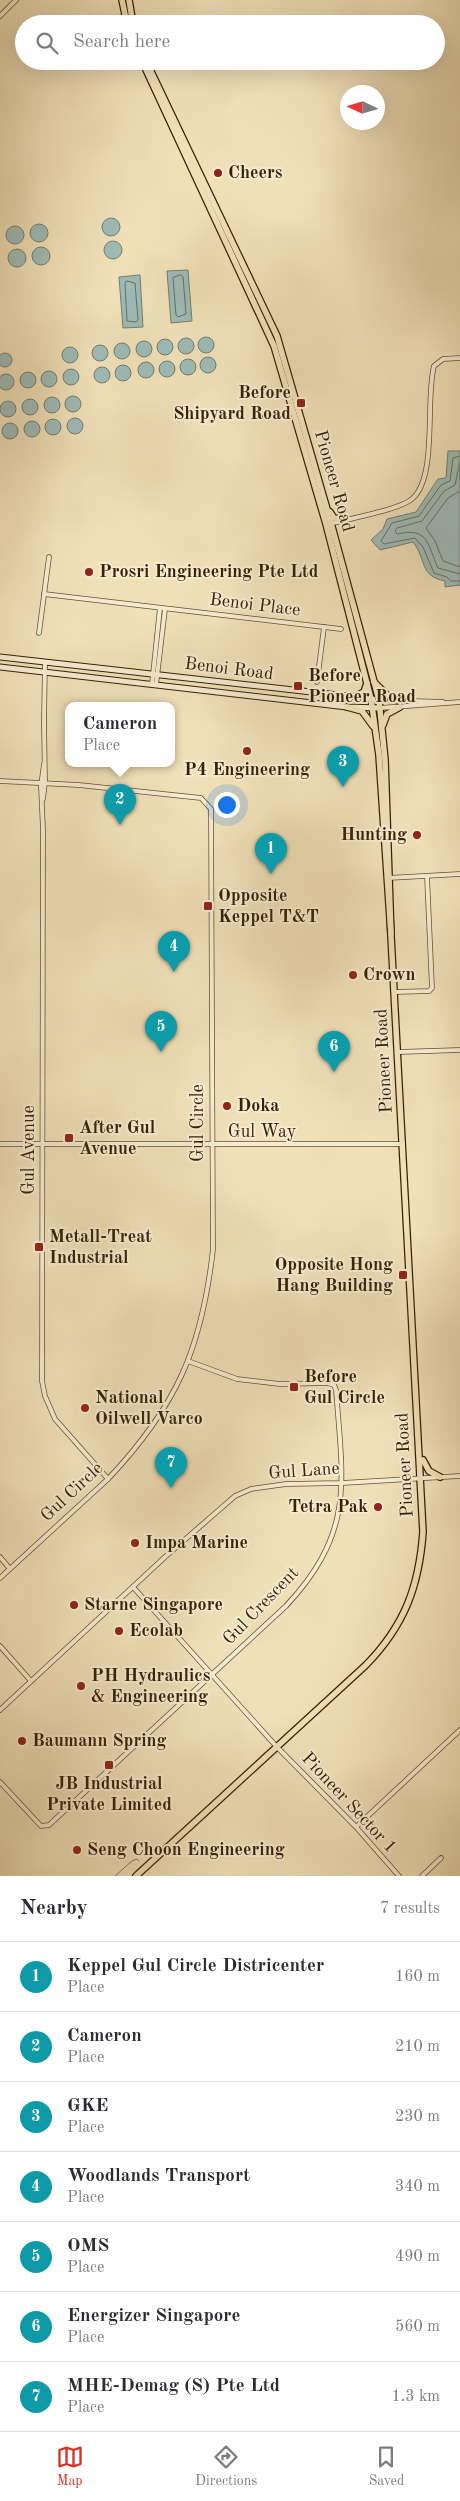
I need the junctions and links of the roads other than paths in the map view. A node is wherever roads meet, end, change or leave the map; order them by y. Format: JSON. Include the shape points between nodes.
{"nodes":[{"id":1,"x":16,"y":0,"type":"edge"},
{"id":2,"x":122,"y":0,"type":"edge"},
{"id":3,"x":129,"y":0,"type":"edge"},
{"id":4,"x":125,"y":15,"type":"edge"},
{"id":5,"x":132,"y":15,"type":"edge"},
{"id":6,"x":0,"y":16,"type":"edge"},
{"id":7,"x":146,"y":70,"type":"edge"},
{"id":8,"x":150,"y":70,"type":"edge"},
{"id":9,"x":460,"y":358,"type":"edge"},
{"id":10,"x":327,"y":508,"type":"junction"},
{"id":11,"x":345,"y":520,"type":"junction"},
{"id":12,"x":329,"y":524,"type":"junction"},
{"id":13,"x":335,"y":536,"type":"junction"},
{"id":14,"x":335,"y":548,"type":"junction"},
{"id":15,"x":48,"y":557,"type":"dead end"},
{"id":16,"x":338,"y":559,"type":"junction"},
{"id":17,"x":44,"y":594,"type":"junction"},
{"id":18,"x":163,"y":608,"type":"junction"},
{"id":19,"x":324,"y":627,"type":"junction"},
{"id":20,"x":341,"y":629,"type":"dead end"},
{"id":21,"x":39,"y":633,"type":"dead end"},
{"id":22,"x":0,"y":657,"type":"edge"},
{"id":23,"x":46,"y":662,"type":"junction"},
{"id":24,"x":0,"y":667,"type":"edge"},
{"id":25,"x":44,"y":672,"type":"junction"},
{"id":26,"x":155,"y":674,"type":"junction"},
{"id":27,"x":368,"y":678,"type":"junction"},
{"id":28,"x":317,"y":682,"type":"dead end"},
{"id":29,"x":374,"y":682,"type":"junction"},
{"id":30,"x":154,"y":684,"type":"junction"},
{"id":31,"x":352,"y":698,"type":"junction"},
{"id":32,"x":371,"y":699,"type":"junction"},
{"id":33,"x":379,"y":700,"type":"junction"},
{"id":34,"x":458,"y":702,"type":"edge"},
{"id":35,"x":400,"y":704,"type":"junction"},
{"id":36,"x":347,"y":707,"type":"junction"},
{"id":37,"x":372,"y":708,"type":"junction"},
{"id":38,"x":380,"y":708,"type":"junction"},
{"id":39,"x":375,"y":730,"type":"junction"},
{"id":40,"x":382,"y":730,"type":"junction"},
{"id":41,"x":0,"y":781,"type":"edge"},
{"id":42,"x":43,"y":782,"type":"junction"},
{"id":43,"x":460,"y":874,"type":"edge"},
{"id":44,"x":427,"y":876,"type":"junction"},
{"id":45,"x":388,"y":878,"type":"junction"},
{"id":46,"x":395,"y":992,"type":"junction"},
{"id":47,"x":460,"y":1050,"type":"edge"},
{"id":48,"x":398,"y":1052,"type":"junction"},
{"id":49,"x":0,"y":1144,"type":"edge"},
{"id":50,"x":43,"y":1144,"type":"junction"},
{"id":51,"x":404,"y":1144,"type":"junction"},
{"id":52,"x":212,"y":1146,"type":"junction"},
{"id":53,"x":188,"y":1362,"type":"junction"},
{"id":54,"x":420,"y":1451,"type":"junction"},
{"id":55,"x":460,"y":1476,"type":"edge"},
{"id":56,"x":440,"y":1477,"type":"junction"},
{"id":57,"x":422,"y":1478,"type":"junction"},
{"id":58,"x":108,"y":1479,"type":"junction"},
{"id":59,"x":342,"y":1483,"type":"junction"},
{"id":60,"x":0,"y":1557,"type":"edge"},
{"id":61,"x":10,"y":1569,"type":"junction"},
{"id":62,"x":0,"y":1578,"type":"edge"},
{"id":63,"x":133,"y":1587,"type":"junction"},
{"id":64,"x":0,"y":1646,"type":"edge"},
{"id":65,"x":213,"y":1674,"type":"junction"},
{"id":66,"x":31,"y":1681,"type":"junction"},
{"id":67,"x":0,"y":1710,"type":"edge"},
{"id":68,"x":460,"y":1730,"type":"edge"},
{"id":69,"x":278,"y":1748,"type":"junction"},
{"id":70,"x":0,"y":1782,"type":"edge"},
{"id":71,"x":356,"y":1827,"type":"junction"},
{"id":72,"x":441,"y":1858,"type":"dead end"},
{"id":73,"x":136,"y":1876,"type":"edge"},
{"id":74,"x":399,"y":1876,"type":"edge"},
{"id":75,"x":422,"y":1876,"type":"edge"}],
"edges":[{"from":1,"to":6,"type":"street"},
{"from":2,"to":4,"type":"main road"},
{"from":3,"to":5,"type":"main road"},
{"from":7,"to":12,"type":"main road","name":"Pioneer Road","via":[[274,346]]},
{"from":8,"to":10,"type":"main road","name":"Pioneer Road","via":[[277,336]]},
{"from":9,"to":11,"type":"street","via":[[442,358],[434,366],[426,471],[420,490],[412,499],[399,505]]},
{"from":10,"to":11,"type":"main road","via":[[334,518]]},
{"from":10,"to":12,"type":"main road","name":"Pioneer Road"},
{"from":11,"to":12,"type":"street"},
{"from":11,"to":13,"type":"main road"},
{"from":12,"to":13,"type":"main road","name":"Pioneer Road"},
{"from":12,"to":14,"type":"main road","name":"Pioneer Road"},
{"from":13,"to":14,"type":"main road","name":"Pioneer Road"},
{"from":14,"to":16,"type":"main road","name":"Pioneer Road"},
{"from":15,"to":17,"type":"street"},
{"from":16,"to":27,"type":"main road","name":"Pioneer Road"},
{"from":16,"to":29,"type":"main road","name":"Pioneer Road"},
{"from":17,"to":18,"type":"street","name":"Benoi Place"},
{"from":17,"to":21,"type":"street"},
{"from":18,"to":19,"type":"street","name":"Benoi Place"},
{"from":18,"to":26,"type":"street"},
{"from":19,"to":20,"type":"street","name":"Benoi Place"},
{"from":19,"to":28,"type":"street"},
{"from":22,"to":23,"type":"main road","name":"Benoi Road"},
{"from":23,"to":25,"type":"street","name":"Gul Avenue"},
{"from":23,"to":26,"type":"main road","name":"Benoi Road"},
{"from":24,"to":25,"type":"main road","name":"Benoi Road"},
{"from":25,"to":30,"type":"main road","name":"Benoi Road"},
{"from":25,"to":42,"type":"street","name":"Gul Avenue"},
{"from":26,"to":30,"type":"street"},
{"from":26,"to":31,"type":"main road","name":"Benoi Road"},
{"from":27,"to":31,"type":"main road","via":[[364,692]]},
{"from":27,"to":32,"type":"main road","name":"Pioneer Road"},
{"from":29,"to":33,"type":"main road","name":"Pioneer Road"},
{"from":29,"to":35,"type":"main road"},
{"from":30,"to":36,"type":"main road","name":"Benoi Road"},
{"from":31,"to":32,"type":"main road","name":"Benoi Road"},
{"from":32,"to":33,"type":"main road","name":"Benoi Road"},
{"from":32,"to":37,"type":"main road","name":"Pioneer Road"},
{"from":33,"to":35,"type":"street","name":"Benoi Road"},
{"from":33,"to":38,"type":"main road","name":"Pioneer Road"},
{"from":34,"to":35,"type":"street","name":"Benoi Road"},
{"from":35,"to":38,"type":"street","name":"Benoi Road"},
{"from":35,"to":40,"type":"main road","via":[[387,714]]},
{"from":36,"to":37,"type":"main road","name":"Benoi Road"},
{"from":36,"to":39,"type":"main road","via":[[365,713]]},
{"from":37,"to":38,"type":"main road","name":"Benoi Road"},
{"from":37,"to":39,"type":"main road","name":"Pioneer Road"},
{"from":38,"to":40,"type":"main road","name":"Pioneer Road"},
{"from":39,"to":45,"type":"main road","name":"Pioneer Road"},
{"from":40,"to":45,"type":"main road","name":"Pioneer Road"},
{"from":41,"to":42,"type":"street","name":"Gul Circle"},
{"from":42,"to":50,"type":"street","name":"Gul Avenue"},
{"from":42,"to":52,"type":"street","name":"Gul Circle","via":[[201,798],[212,809]]},
{"from":43,"to":44,"type":"street"},
{"from":44,"to":45,"type":"street"},
{"from":44,"to":46,"type":"street","via":[[432,987],[429,991]]},
{"from":45,"to":46,"type":"main road","name":"Pioneer Road"},
{"from":46,"to":48,"type":"main road","name":"Pioneer Road"},
{"from":47,"to":48,"type":"street"},
{"from":48,"to":51,"type":"main road","name":"Pioneer Road"},
{"from":49,"to":50,"type":"street","name":"Gul Way"},
{"from":50,"to":52,"type":"street","name":"Gul Way"},
{"from":50,"to":58,"type":"street","name":"Gul Avenue","via":[[42,1374],[45,1396],[55,1419]]},
{"from":51,"to":52,"type":"street","name":"Gul Way"},
{"from":51,"to":54,"type":"main road","name":"Pioneer Road"},
{"from":52,"to":53,"type":"street","name":"Gul Circle","via":[[213,1250],[210,1278],[198,1335]]},
{"from":53,"to":58,"type":"street","name":"Gul Circle","via":[[157,1420]]},
{"from":53,"to":59,"type":"street","name":"Gul Crescent","via":[[237,1379],[334,1385]]},
{"from":54,"to":56,"type":"main road","via":[[426,1468]]},
{"from":54,"to":57,"type":"main road","name":"Pioneer Road"},
{"from":55,"to":56,"type":"street","name":"Gul Lane"},
{"from":56,"to":57,"type":"street","name":"Gul Lane"},
{"from":57,"to":59,"type":"street","name":"Gul Lane"},
{"from":57,"to":69,"type":"main road","name":"Pioneer Road","via":[[421,1558],[416,1586],[406,1612],[376,1654]]},
{"from":58,"to":61,"type":"street","name":"Gul Circle"},
{"from":59,"to":63,"type":"street","name":"Gul Lane","via":[[286,1484],[251,1489],[235,1496]]},
{"from":59,"to":65,"type":"street","name":"Gul Crescent","via":[[334,1531],[314,1571],[286,1606]]},
{"from":60,"to":61,"type":"street"},
{"from":61,"to":62,"type":"street","name":"Gul Circle"},
{"from":63,"to":65,"type":"street"},
{"from":63,"to":66,"type":"street","name":"Gul Lane"},
{"from":64,"to":66,"type":"street"},
{"from":65,"to":69,"type":"street"},
{"from":65,"to":70,"type":"street","name":"Gul Crescent","via":[[48,1826],[41,1826]]},
{"from":66,"to":67,"type":"street","name":"Gul Lane"},
{"from":68,"to":71,"type":"street"},
{"from":69,"to":71,"type":"street","name":"Pioneer Sector 1"},
{"from":69,"to":73,"type":"main road","name":"Pioneer Road"},
{"from":71,"to":74,"type":"street","name":"Pioneer Sector 1"},
{"from":72,"to":75,"type":"street"}]}
